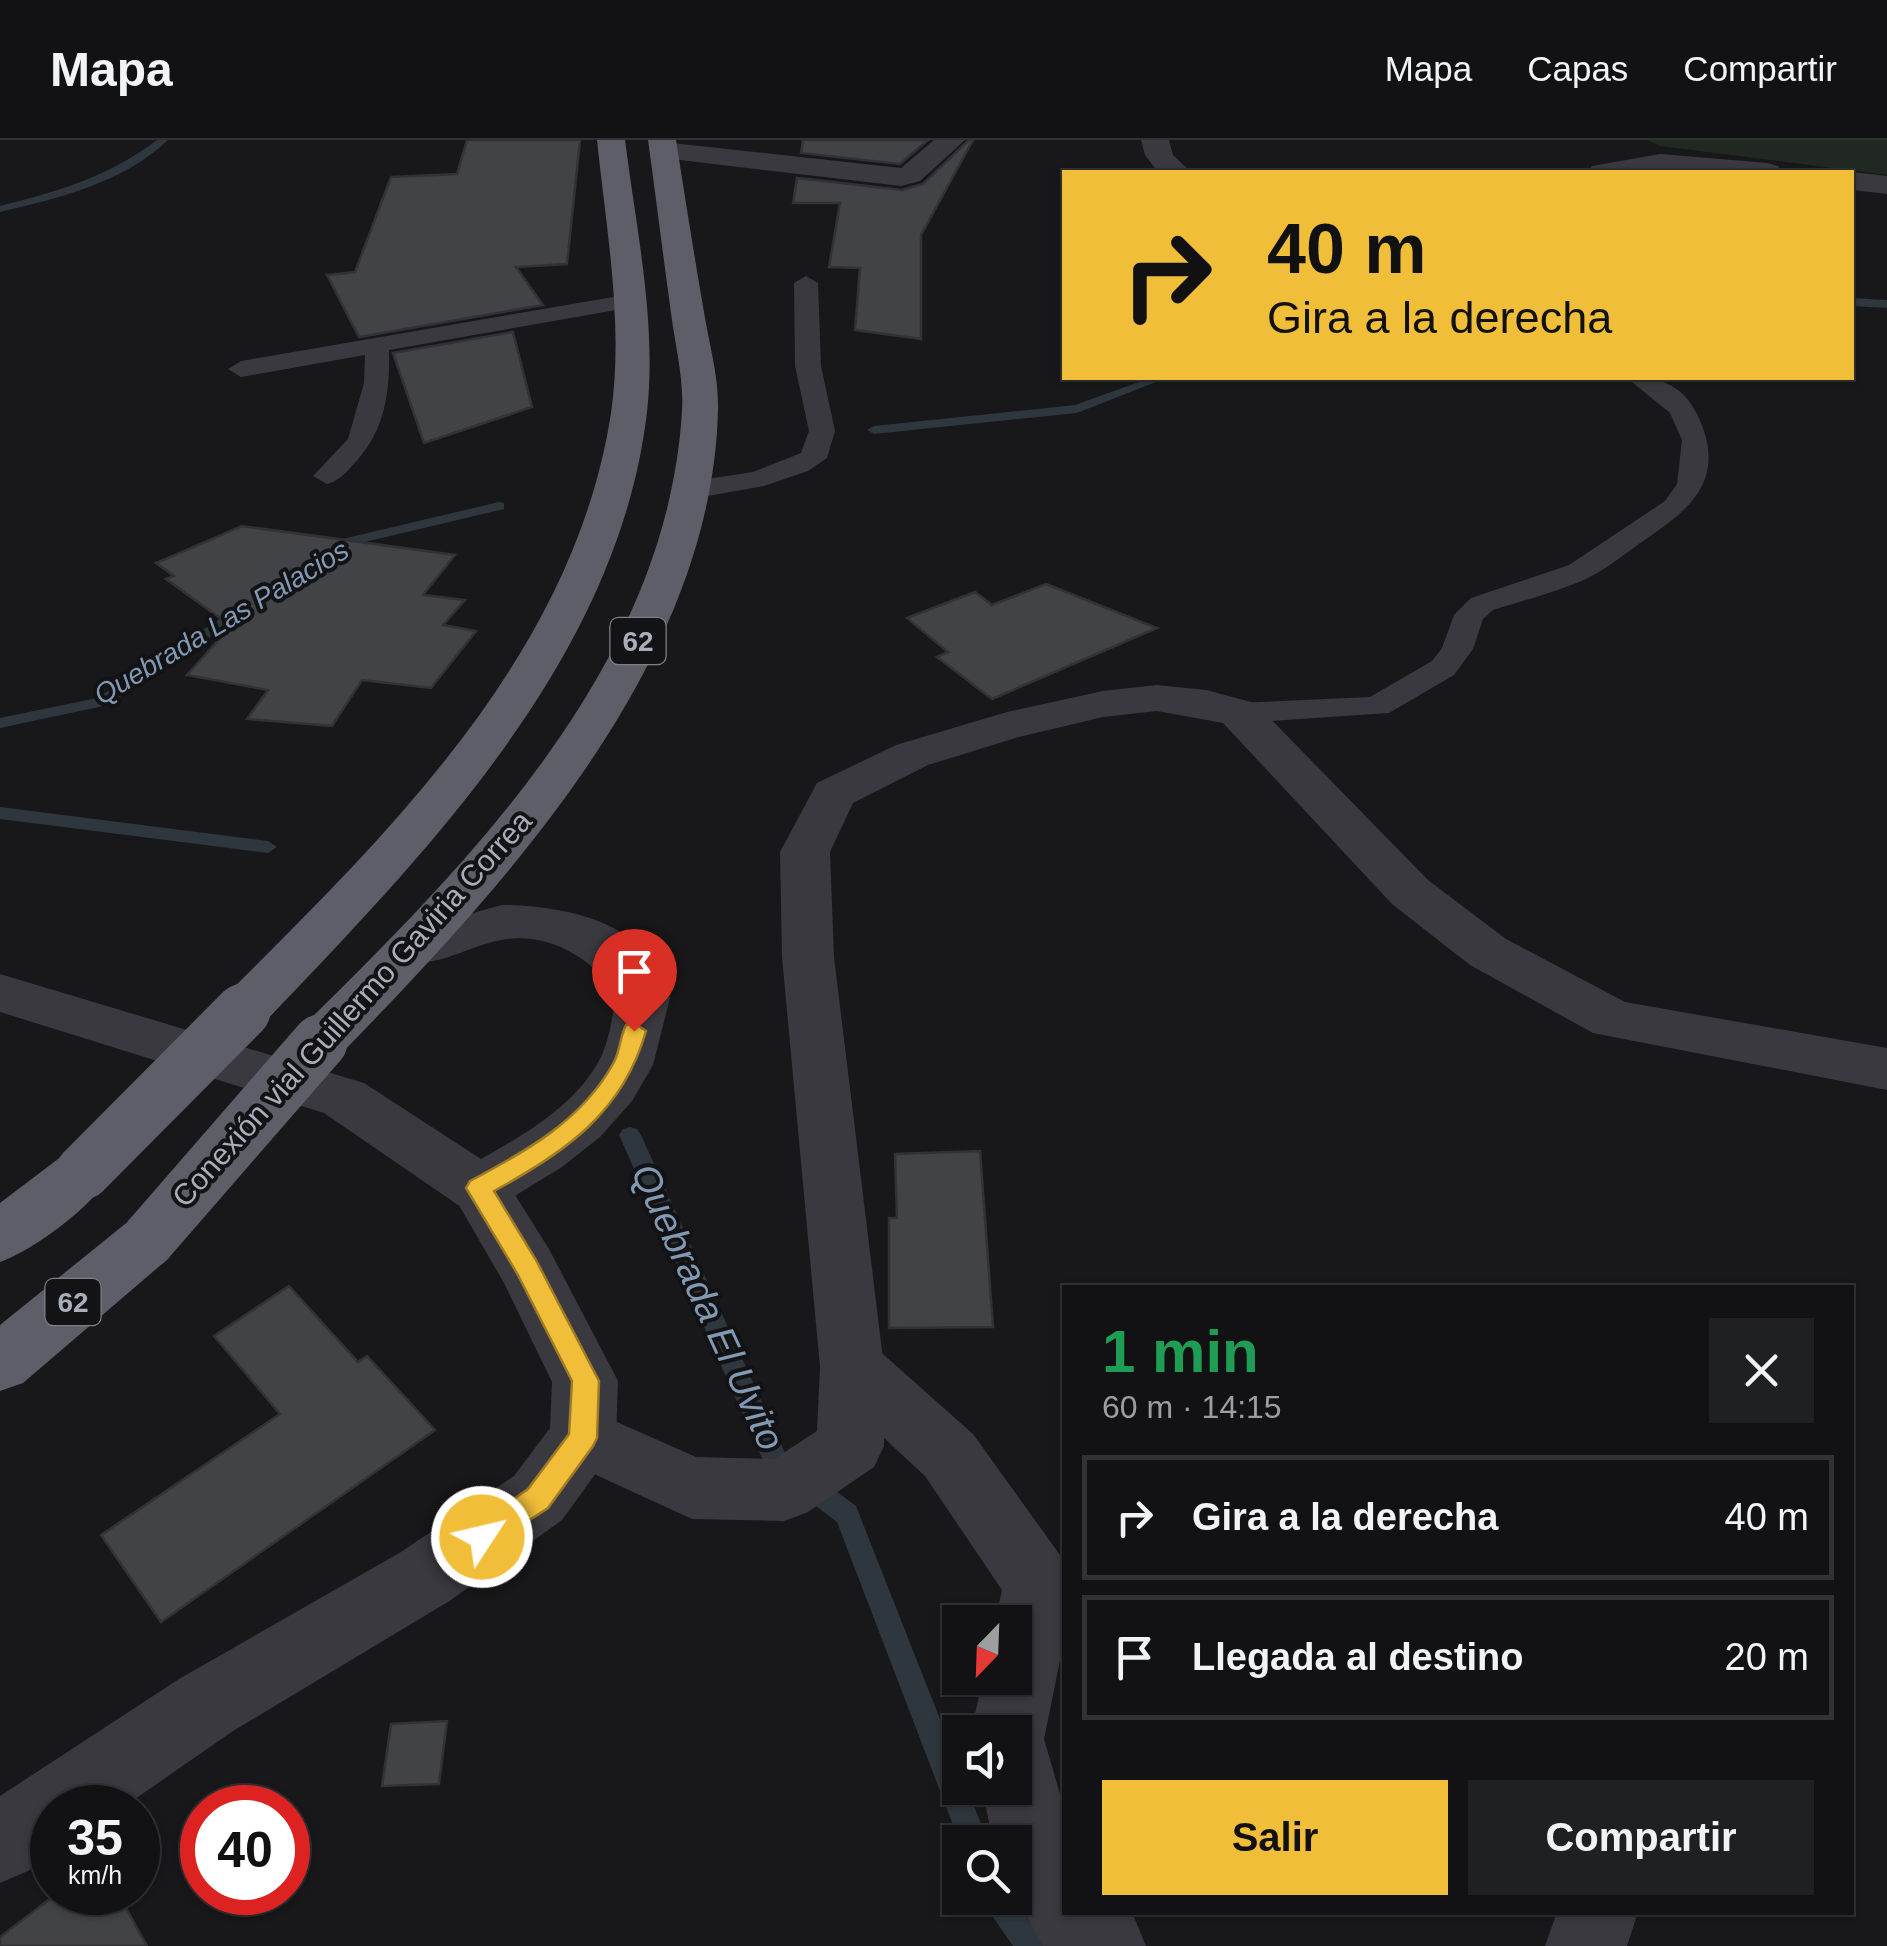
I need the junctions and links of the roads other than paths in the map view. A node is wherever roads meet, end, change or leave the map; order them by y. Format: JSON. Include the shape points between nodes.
{"nodes":[{"id":1,"x":611,"y":140,"type":"edge"},
{"id":2,"x":950,"y":140,"type":"edge"},
{"id":3,"x":1155,"y":140,"type":"edge"},
{"id":4,"x":662,"y":145,"type":"edge"},
{"id":5,"x":1173,"y":170,"type":"edge"},
{"id":6,"x":1615,"y":170,"type":"edge"},
{"id":7,"x":1744,"y":170,"type":"edge"},
{"id":8,"x":1854,"y":181,"type":"edge"},
{"id":9,"x":1887,"y":185,"type":"edge"},
{"id":10,"x":806,"y":283,"type":"dead end"},
{"id":11,"x":625,"y":302,"type":"junction"},
{"id":12,"x":377,"y":346,"type":"junction"},
{"id":13,"x":241,"y":369,"type":"dead end"},
{"id":14,"x":1644,"y":380,"type":"edge"},
{"id":15,"x":327,"y":476,"type":"dead end"},
{"id":16,"x":691,"y":489,"type":"junction"},
{"id":17,"x":1239,"y":713,"type":"junction"},
{"id":18,"x":414,"y":948,"type":"junction"},
{"id":19,"x":0,"y":993,"type":"edge"},
{"id":20,"x":1887,"y":1069,"type":"edge"},
{"id":21,"x":479,"y":1188,"type":"junction"},
{"id":22,"x":0,"y":1237,"type":"edge"},
{"id":23,"x":0,"y":1363,"type":"edge"},
{"id":24,"x":852,"y":1367,"type":"junction"},
{"id":25,"x":583,"y":1438,"type":"junction"},
{"id":26,"x":1012,"y":1715,"type":"edge"},
{"id":27,"x":88,"y":1785,"type":"edge"},
{"id":28,"x":1025,"y":1805,"type":"edge"},
{"id":29,"x":30,"y":1823,"type":"edge"},
{"id":30,"x":0,"y":1843,"type":"edge"},
{"id":31,"x":1062,"y":1900,"type":"edge"},
{"id":32,"x":1072,"y":1915,"type":"edge"},
{"id":33,"x":1597,"y":1915,"type":"edge"},
{"id":34,"x":1105,"y":1946,"type":"edge"},
{"id":35,"x":1586,"y":1946,"type":"edge"}],
"edges":[{"from":1,"to":11,"type":"highway","number":"62"},
{"from":2,"to":4,"type":"street","via":[[902,177]]},
{"from":3,"to":5,"type":"street","via":[[1155,151]]},
{"from":4,"to":16,"type":"highway","name":"Conexión vial Guillermo Gaviria Correa","number":"62","via":[[700,409]]},
{"from":6,"to":7,"type":"street","via":[[1660,163]]},
{"from":8,"to":9,"type":"street"},
{"from":10,"to":16,"type":"lane","via":[[808,366],[822,431],[813,458],[752,483]]},
{"from":11,"to":12,"type":"lane"},
{"from":11,"to":22,"type":"highway","number":"62","bridge":true,"via":[[629,412],[618,473],[562,616],[512,700],[356,897],[82,1172]]},
{"from":12,"to":13,"type":"lane"},
{"from":12,"to":15,"type":"lane","via":[[377,383],[361,441]]},
{"from":14,"to":17,"type":"lane","via":[[1682,410],[1694,440],[1691,484],[1675,508],[1579,571],[1482,604],[1444,668],[1377,706]]},
{"from":16,"to":18,"type":"highway","name":"Conexión vial Guillermo Gaviria Correa","number":"62","via":[[642,634],[588,727],[514,832]]},
{"from":17,"to":20,"type":"street","via":[[1410,892],[1488,952],[1612,1018]]},
{"from":17,"to":24,"type":"street","via":[[1157,698],[1103,704],[912,754],[834,794],[805,852],[808,957]]},
{"from":18,"to":21,"type":"street","via":[[489,924],[524,921],[562,929],[617,955],[644,998],[625,1064],[584,1117],[546,1152]]},
{"from":18,"to":23,"type":"highway","name":"Conexión vial Guillermo Gaviria Correa","number":"62","bridge":true,"via":[[320,1042],[147,1240]]},
{"from":19,"to":21,"type":"street","via":[[344,1098]]},
{"from":21,"to":25,"type":"street","via":[[585,1381]]},
{"from":24,"to":25,"type":"street","via":[[850,1446],[799,1480],[692,1488]]},
{"from":24,"to":26,"type":"street","via":[[950,1454],[1039,1584]]},
{"from":25,"to":27,"type":"street","via":[[538,1498],[426,1576]]},
{"from":28,"to":31,"type":"street","via":[[1036,1857]]},
{"from":29,"to":30,"type":"street"},
{"from":32,"to":34,"type":"street"},
{"from":33,"to":35,"type":"street"}]}
